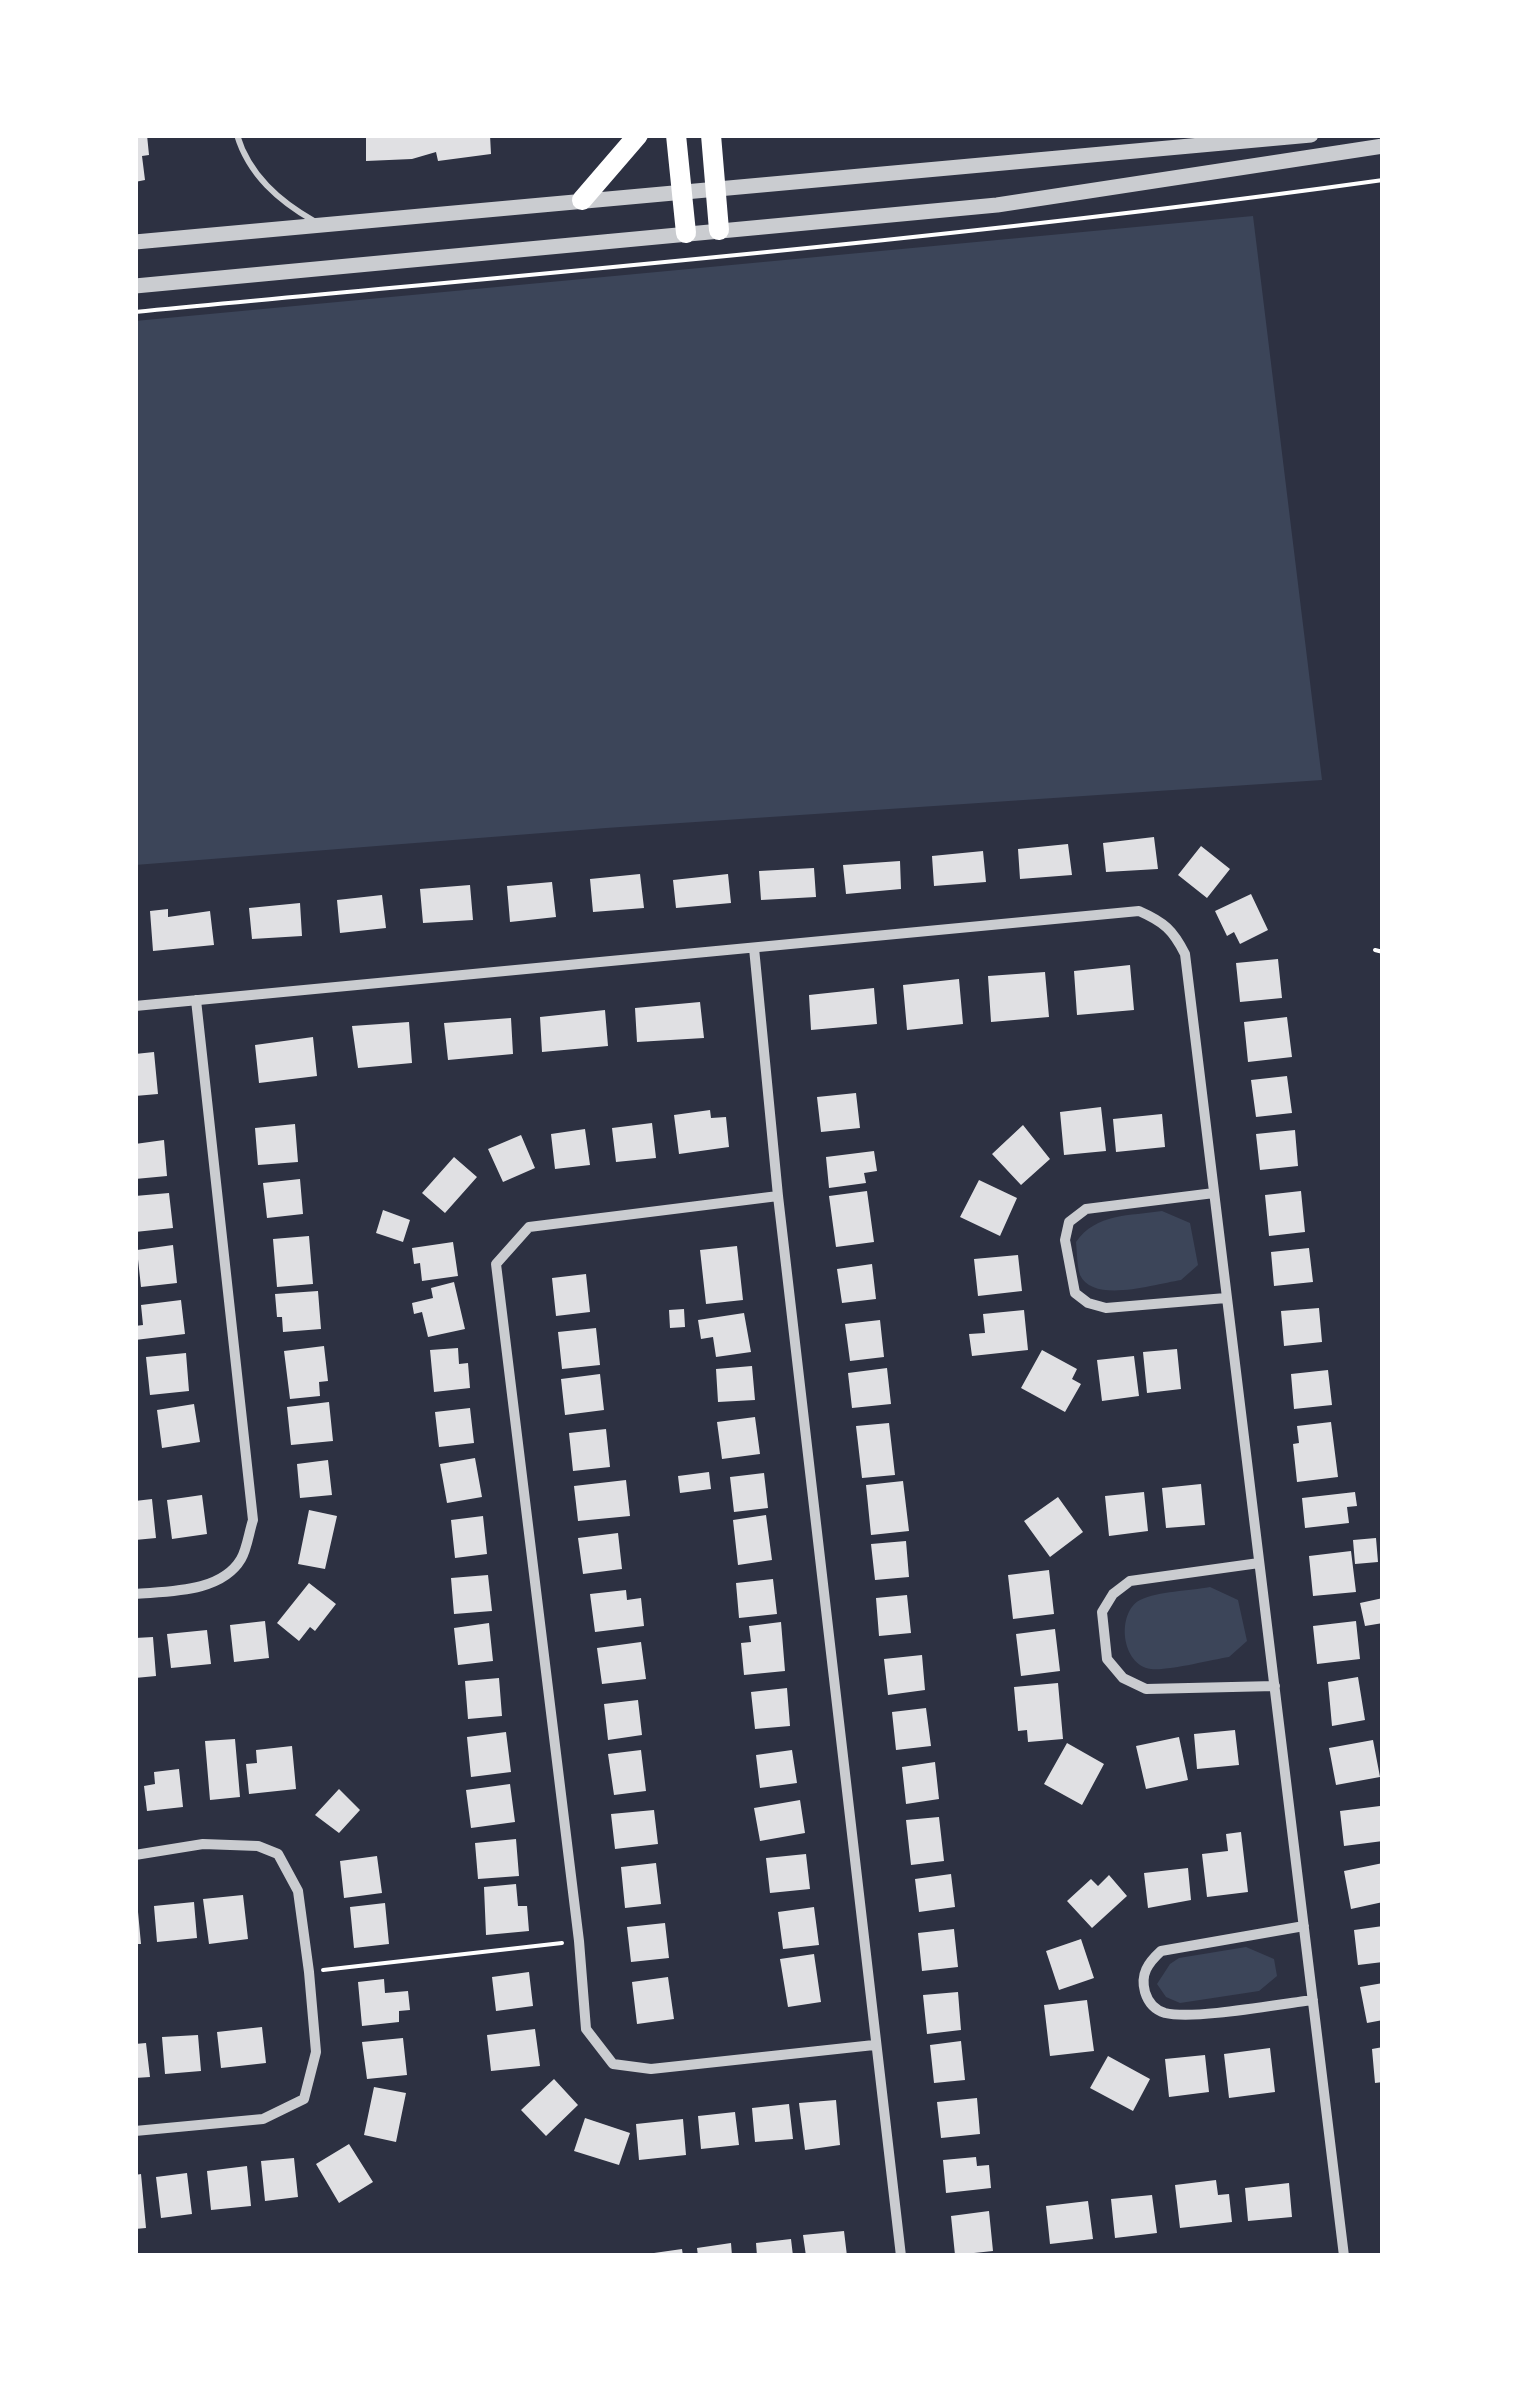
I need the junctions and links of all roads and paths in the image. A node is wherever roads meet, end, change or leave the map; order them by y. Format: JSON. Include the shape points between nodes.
{"nodes":[{"id":1,"x":237,"y":135,"type":"edge"},
{"id":2,"x":638,"y":135,"type":"edge"},
{"id":3,"x":676,"y":135,"type":"edge"},
{"id":4,"x":712,"y":135,"type":"edge"},
{"id":5,"x":1311,"y":135,"type":"edge"},
{"id":6,"x":1383,"y":146,"type":"edge"},
{"id":7,"x":1383,"y":180,"type":"edge"},
{"id":8,"x":715,"y":187,"type":"junction"},
{"id":9,"x":683,"y":191,"type":"junction"},
{"id":10,"x":582,"y":200,"type":"junction"},
{"id":11,"x":322,"y":225,"type":"junction"},
{"id":12,"x":720,"y":230,"type":"junction"},
{"id":13,"x":686,"y":233,"type":"junction"},
{"id":14,"x":135,"y":242,"type":"edge"},
{"id":15,"x":135,"y":286,"type":"edge"},
{"id":16,"x":135,"y":312,"type":"edge"},
{"id":17,"x":754,"y":948,"type":"junction"},
{"id":18,"x":1375,"y":950,"type":"dead end"},
{"id":19,"x":1383,"y":952,"type":"edge"},
{"id":20,"x":196,"y":1000,"type":"junction"},
{"id":21,"x":135,"y":1006,"type":"edge"},
{"id":22,"x":1214,"y":1192,"type":"junction"},
{"id":23,"x":778,"y":1196,"type":"junction"},
{"id":24,"x":1226,"y":1298,"type":"junction"},
{"id":25,"x":1260,"y":1563,"type":"junction"},
{"id":26,"x":135,"y":1594,"type":"edge"},
{"id":27,"x":1274,"y":1686,"type":"junction"},
{"id":28,"x":135,"y":1855,"type":"edge"},
{"id":29,"x":1304,"y":1926,"type":"junction"},
{"id":30,"x":580,"y":1940,"type":"junction"},
{"id":31,"x":309,"y":1972,"type":"junction"},
{"id":32,"x":1313,"y":2000,"type":"junction"},
{"id":33,"x":874,"y":2046,"type":"junction"},
{"id":34,"x":135,"y":2131,"type":"edge"},
{"id":35,"x":900,"y":2256,"type":"edge"},
{"id":36,"x":1344,"y":2256,"type":"edge"}],
"edges":[{"from":1,"to":11,"type":"lane","via":[[274,195]]},
{"from":2,"to":10,"type":"highway"},
{"from":3,"to":9,"type":"highway"},
{"from":4,"to":8,"type":"highway"},
{"from":5,"to":8,"type":"street"},
{"from":6,"to":12,"type":"street","via":[[997,204]]},
{"from":7,"to":16,"type":"path","via":[[904,240]]},
{"from":8,"to":9,"type":"street"},
{"from":8,"to":12,"type":"highway"},
{"from":9,"to":10,"type":"street"},
{"from":9,"to":13,"type":"highway"},
{"from":10,"to":11,"type":"street"},
{"from":11,"to":14,"type":"street"},
{"from":12,"to":13,"type":"street"},
{"from":13,"to":15,"type":"street"},
{"from":17,"to":20,"type":"street"},
{"from":17,"to":22,"type":"street","via":[[1139,912],[1164,922],[1185,954]]},
{"from":17,"to":23,"type":"street"},
{"from":18,"to":19,"type":"path"},
{"from":20,"to":21,"type":"street"},
{"from":20,"to":26,"type":"street","via":[[253,1520],[240,1560],[220,1578],[194,1588]]},
{"from":22,"to":24,"type":"street"},
{"from":22,"to":24,"type":"street","via":[[1086,1209],[1069,1222],[1064,1240],[1075,1293],[1088,1303],[1106,1308]]},
{"from":23,"to":30,"type":"street","via":[[528,1227],[496,1264]]},
{"from":23,"to":33,"type":"street"},
{"from":24,"to":25,"type":"street"},
{"from":25,"to":27,"type":"street"},
{"from":25,"to":27,"type":"street","via":[[1130,1580],[1102,1612],[1103,1637],[1107,1659],[1123,1678],[1146,1689]]},
{"from":27,"to":29,"type":"street"},
{"from":28,"to":31,"type":"street","via":[[204,1844],[258,1846],[278,1854],[298,1891]]},
{"from":29,"to":32,"type":"street"},
{"from":29,"to":32,"type":"street","via":[[1161,1952],[1148,1963],[1142,1982],[1148,2002],[1162,2013]]},
{"from":30,"to":31,"type":"path"},
{"from":30,"to":33,"type":"street","via":[[586,2029],[613,2064],[651,2068]]},
{"from":31,"to":34,"type":"street","via":[[316,2052],[304,2099],[264,2119]]},
{"from":32,"to":36,"type":"street"},
{"from":33,"to":35,"type":"street"}]}
